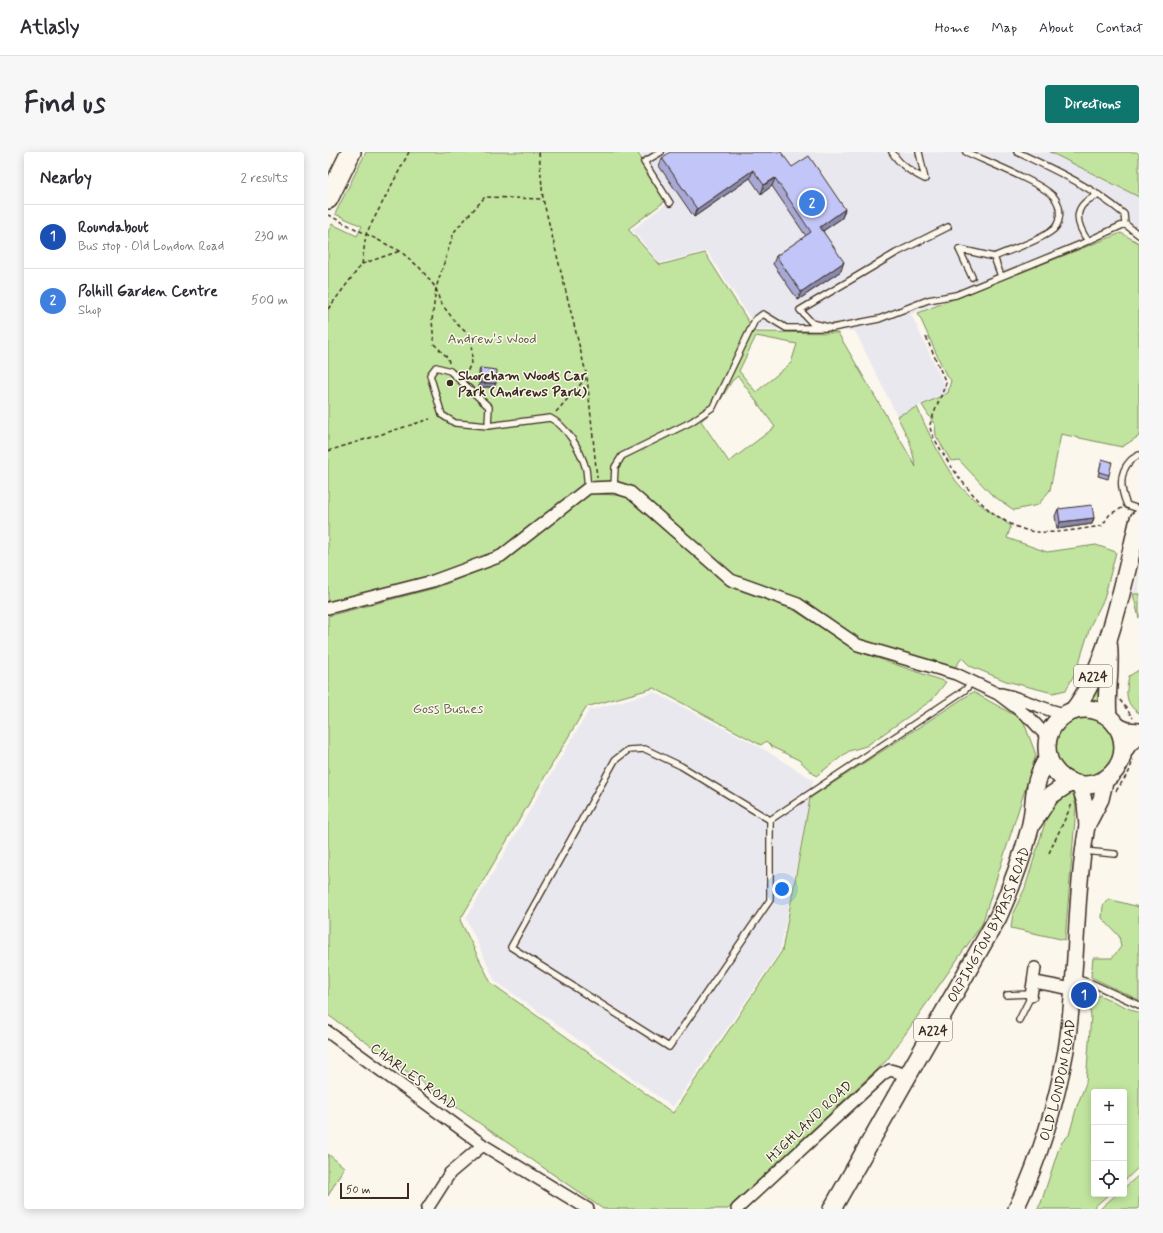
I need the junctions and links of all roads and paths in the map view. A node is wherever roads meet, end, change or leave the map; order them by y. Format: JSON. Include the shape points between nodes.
{"nodes":[{"id":1,"x":351,"y":152,"type":"edge"},
{"id":2,"x":409,"y":152,"type":"edge"},
{"id":3,"x":539,"y":152,"type":"edge"},
{"id":4,"x":661,"y":152,"type":"edge"},
{"id":5,"x":892,"y":152,"type":"edge"},
{"id":6,"x":919,"y":152,"type":"edge"},
{"id":7,"x":966,"y":152,"type":"edge"},
{"id":8,"x":1017,"y":152,"type":"edge"},
{"id":9,"x":1099,"y":195,"type":"junction"},
{"id":10,"x":328,"y":199,"type":"edge"},
{"id":11,"x":543,"y":199,"type":"junction"},
{"id":12,"x":670,"y":203,"type":"dead end"},
{"id":13,"x":328,"y":215,"type":"edge"},
{"id":14,"x":1124,"y":224,"type":"junction"},
{"id":15,"x":948,"y":226,"type":"dead end"},
{"id":16,"x":365,"y":233,"type":"junction"},
{"id":17,"x":1139,"y":235,"type":"edge"},
{"id":18,"x":1088,"y":240,"type":"junction"},
{"id":19,"x":400,"y":251,"type":"junction"},
{"id":20,"x":994,"y":257,"type":"junction"},
{"id":21,"x":362,"y":264,"type":"junction"},
{"id":22,"x":1001,"y":276,"type":"junction"},
{"id":23,"x":972,"y":278,"type":"dead end"},
{"id":24,"x":436,"y":288,"type":"junction"},
{"id":25,"x":328,"y":308,"type":"edge"},
{"id":26,"x":832,"y":328,"type":"junction"},
{"id":27,"x":926,"y":336,"type":"dead end"},
{"id":28,"x":450,"y":371,"type":"junction"},
{"id":29,"x":587,"y":377,"type":"junction"},
{"id":30,"x":462,"y":382,"type":"junction"},
{"id":31,"x":550,"y":418,"type":"junction"},
{"id":32,"x":430,"y":419,"type":"dead end"},
{"id":33,"x":488,"y":426,"type":"junction"},
{"id":34,"x":328,"y":451,"type":"edge"},
{"id":35,"x":1139,"y":455,"type":"edge"},
{"id":36,"x":614,"y":487,"type":"junction"},
{"id":37,"x":593,"y":488,"type":"junction"},
{"id":38,"x":1127,"y":505,"type":"junction"},
{"id":39,"x":1139,"y":509,"type":"edge"},
{"id":40,"x":1139,"y":519,"type":"edge"},
{"id":41,"x":1135,"y":550,"type":"edge"},
{"id":42,"x":328,"y":608,"type":"edge"},
{"id":43,"x":1108,"y":639,"type":"junction"},
{"id":44,"x":972,"y":682,"type":"junction"},
{"id":45,"x":1109,"y":690,"type":"junction"},
{"id":46,"x":998,"y":694,"type":"junction"},
{"id":47,"x":1069,"y":712,"type":"junction"},
{"id":48,"x":1112,"y":721,"type":"junction"},
{"id":49,"x":1137,"y":725,"type":"edge"},
{"id":50,"x":1139,"y":736,"type":"edge"},
{"id":51,"x":1047,"y":737,"type":"junction"},
{"id":52,"x":1123,"y":753,"type":"junction"},
{"id":53,"x":1048,"y":758,"type":"junction"},
{"id":54,"x":1106,"y":778,"type":"junction"},
{"id":55,"x":1075,"y":783,"type":"junction"},
{"id":56,"x":770,"y":820,"type":"junction"},
{"id":57,"x":1031,"y":826,"type":"junction"},
{"id":58,"x":1087,"y":826,"type":"junction"},
{"id":59,"x":1083,"y":851,"type":"junction"},
{"id":60,"x":1115,"y":854,"type":"dead end"},
{"id":61,"x":1035,"y":968,"type":"dead end"},
{"id":62,"x":1034,"y":982,"type":"junction"},
{"id":63,"x":1073,"y":983,"type":"junction"},
{"id":64,"x":1007,"y":995,"type":"dead end"},
{"id":65,"x":1032,"y":995,"type":"junction"},
{"id":66,"x":1139,"y":1006,"type":"edge"},
{"id":67,"x":1019,"y":1020,"type":"dead end"},
{"id":68,"x":328,"y":1032,"type":"edge"},
{"id":69,"x":907,"y":1075,"type":"junction"},
{"id":70,"x":483,"y":1145,"type":"junction"},
{"id":71,"x":427,"y":1209,"type":"edge"},
{"id":72,"x":588,"y":1209,"type":"edge"},
{"id":73,"x":737,"y":1209,"type":"edge"},
{"id":74,"x":832,"y":1209,"type":"edge"},
{"id":75,"x":1016,"y":1209,"type":"edge"}],
"edges":[{"from":1,"to":10,"type":"highway"},
{"from":2,"to":16,"type":"path"},
{"from":3,"to":11,"type":"path"},
{"from":4,"to":12,"type":"lane","via":[[644,162]]},
{"from":5,"to":6,"type":"lane","via":[[899,163],[925,179]]},
{"from":7,"to":20,"type":"lane","via":[[1034,184],[1054,197],[1059,210],[1059,221],[1051,232]]},
{"from":8,"to":9,"type":"lane"},
{"from":9,"to":14,"type":"lane","via":[[1124,214]]},
{"from":9,"to":18,"type":"lane","via":[[1083,203],[1078,211],[1078,221]]},
{"from":11,"to":24,"type":"path","via":[[485,197],[454,232]]},
{"from":11,"to":29,"type":"path"},
{"from":13,"to":16,"type":"path"},
{"from":14,"to":17,"type":"lane"},
{"from":14,"to":18,"type":"lane"},
{"from":15,"to":26,"type":"lane","via":[[896,253],[800,310],[812,323]]},
{"from":16,"to":19,"type":"path"},
{"from":16,"to":21,"type":"path"},
{"from":18,"to":22,"type":"lane"},
{"from":19,"to":21,"type":"path"},
{"from":19,"to":24,"type":"path","via":[[420,268]]},
{"from":20,"to":22,"type":"lane"},
{"from":20,"to":23,"type":"lane","via":[[959,249]]},
{"from":21,"to":25,"type":"path"},
{"from":22,"to":26,"type":"lane","via":[[956,295],[928,300],[879,319]]},
{"from":24,"to":28,"type":"path","via":[[432,320],[434,344],[448,358]]},
{"from":24,"to":30,"type":"path","via":[[440,302],[471,337],[472,360]]},
{"from":26,"to":36,"type":"lane","via":[[786,328],[763,314],[755,320],[713,407],[691,422],[622,456],[615,467]]},
{"from":27,"to":38,"type":"path","via":[[946,382],[930,425],[934,439],[966,487],[989,509],[1008,522],[1026,530],[1040,532],[1102,526],[1110,514]]},
{"from":28,"to":30,"type":"lane"},
{"from":28,"to":33,"type":"lane","via":[[436,366],[430,375],[442,415],[455,423]]},
{"from":29,"to":31,"type":"path"},
{"from":29,"to":37,"type":"path"},
{"from":30,"to":33,"type":"lane","via":[[489,408]]},
{"from":31,"to":33,"type":"lane"},
{"from":31,"to":37,"type":"lane","via":[[570,434]]},
{"from":32,"to":34,"type":"path"},
{"from":35,"to":38,"type":"lane","via":[[1128,463],[1122,474],[1121,492]]},
{"from":36,"to":37,"type":"street"},
{"from":36,"to":44,"type":"street","via":[[630,492],[731,580],[798,604],[858,645],[956,674]]},
{"from":37,"to":42,"type":"street","via":[[501,556],[433,581]]},
{"from":38,"to":39,"type":"lane"},
{"from":40,"to":41,"type":"main road","number":"A224"},
{"from":41,"to":43,"type":"main road","number":"A224"},
{"from":43,"to":45,"type":"main road","number":"A224","via":[[1111,659]]},
{"from":43,"to":47,"type":"main road","number":"A224","via":[[1082,699]]},
{"from":44,"to":46,"type":"street"},
{"from":44,"to":56,"type":"lane","via":[[965,690]]},
{"from":45,"to":48,"type":"main road","number":"A224","via":[[1107,707]]},
{"from":45,"to":49,"type":"path","via":[[1118,697]]},
{"from":46,"to":47,"type":"street","via":[[1013,696],[1056,713]]},
{"from":46,"to":51,"type":"street","via":[[1031,719]]},
{"from":47,"to":48,"type":"main road","via":[[1090,709]]},
{"from":47,"to":51,"type":"main road","via":[[1053,726]]},
{"from":48,"to":49,"type":"street","via":[[1127,730]]},
{"from":48,"to":52,"type":"main road","via":[[1123,742]]},
{"from":50,"to":52,"type":"street"},
{"from":51,"to":53,"type":"main road"},
{"from":52,"to":54,"type":"main road","via":[[1117,768]]},
{"from":53,"to":55,"type":"main road","via":[[1056,772]]},
{"from":53,"to":57,"type":"main road","name":"ORPINGTON BYPASS ROAD","number":"A224","via":[[1036,783]]},
{"from":54,"to":55,"type":"main road","via":[[1097,783]]},
{"from":54,"to":58,"type":"street","name":"OLD LONDON ROAD","via":[[1101,799]]},
{"from":55,"to":57,"type":"main road","name":"ORPINGTON BYPASS ROAD","number":"A224","via":[[1050,796]]},
{"from":55,"to":58,"type":"street","name":"OLD LONDON ROAD","via":[[1084,803]]},
{"from":56,"to":56,"type":"lane","via":[[770,900],[669,1047],[511,947],[615,760],[628,750],[645,749],[681,766]]},
{"from":57,"to":69,"type":"main road","name":"ORPINGTON BYPASS ROAD","number":"A224","via":[[1018,871],[998,917]]},
{"from":58,"to":59,"type":"street","name":"OLD LONDON ROAD"},
{"from":59,"to":60,"type":"lane"},
{"from":59,"to":63,"type":"street","name":"OLD LONDON ROAD"},
{"from":61,"to":62,"type":"street"},
{"from":62,"to":63,"type":"street"},
{"from":62,"to":65,"type":"street"},
{"from":63,"to":66,"type":"lane","via":[[1091,983]]},
{"from":63,"to":75,"type":"street","name":"OLD LONDON ROAD","via":[[1066,1049],[1054,1106],[1042,1146]]},
{"from":64,"to":65,"type":"lane"},
{"from":65,"to":67,"type":"lane"},
{"from":68,"to":70,"type":"street","name":"CHARLES ROAD"},
{"from":69,"to":73,"type":"street","name":"HIGHLAND ROAD","via":[[890,1070],[883,1074]]},
{"from":69,"to":74,"type":"main road","name":"ORPINGTON BYPASS ROAD","number":"A224"},
{"from":70,"to":71,"type":"street","via":[[450,1173]]},
{"from":70,"to":72,"type":"street"}]}
